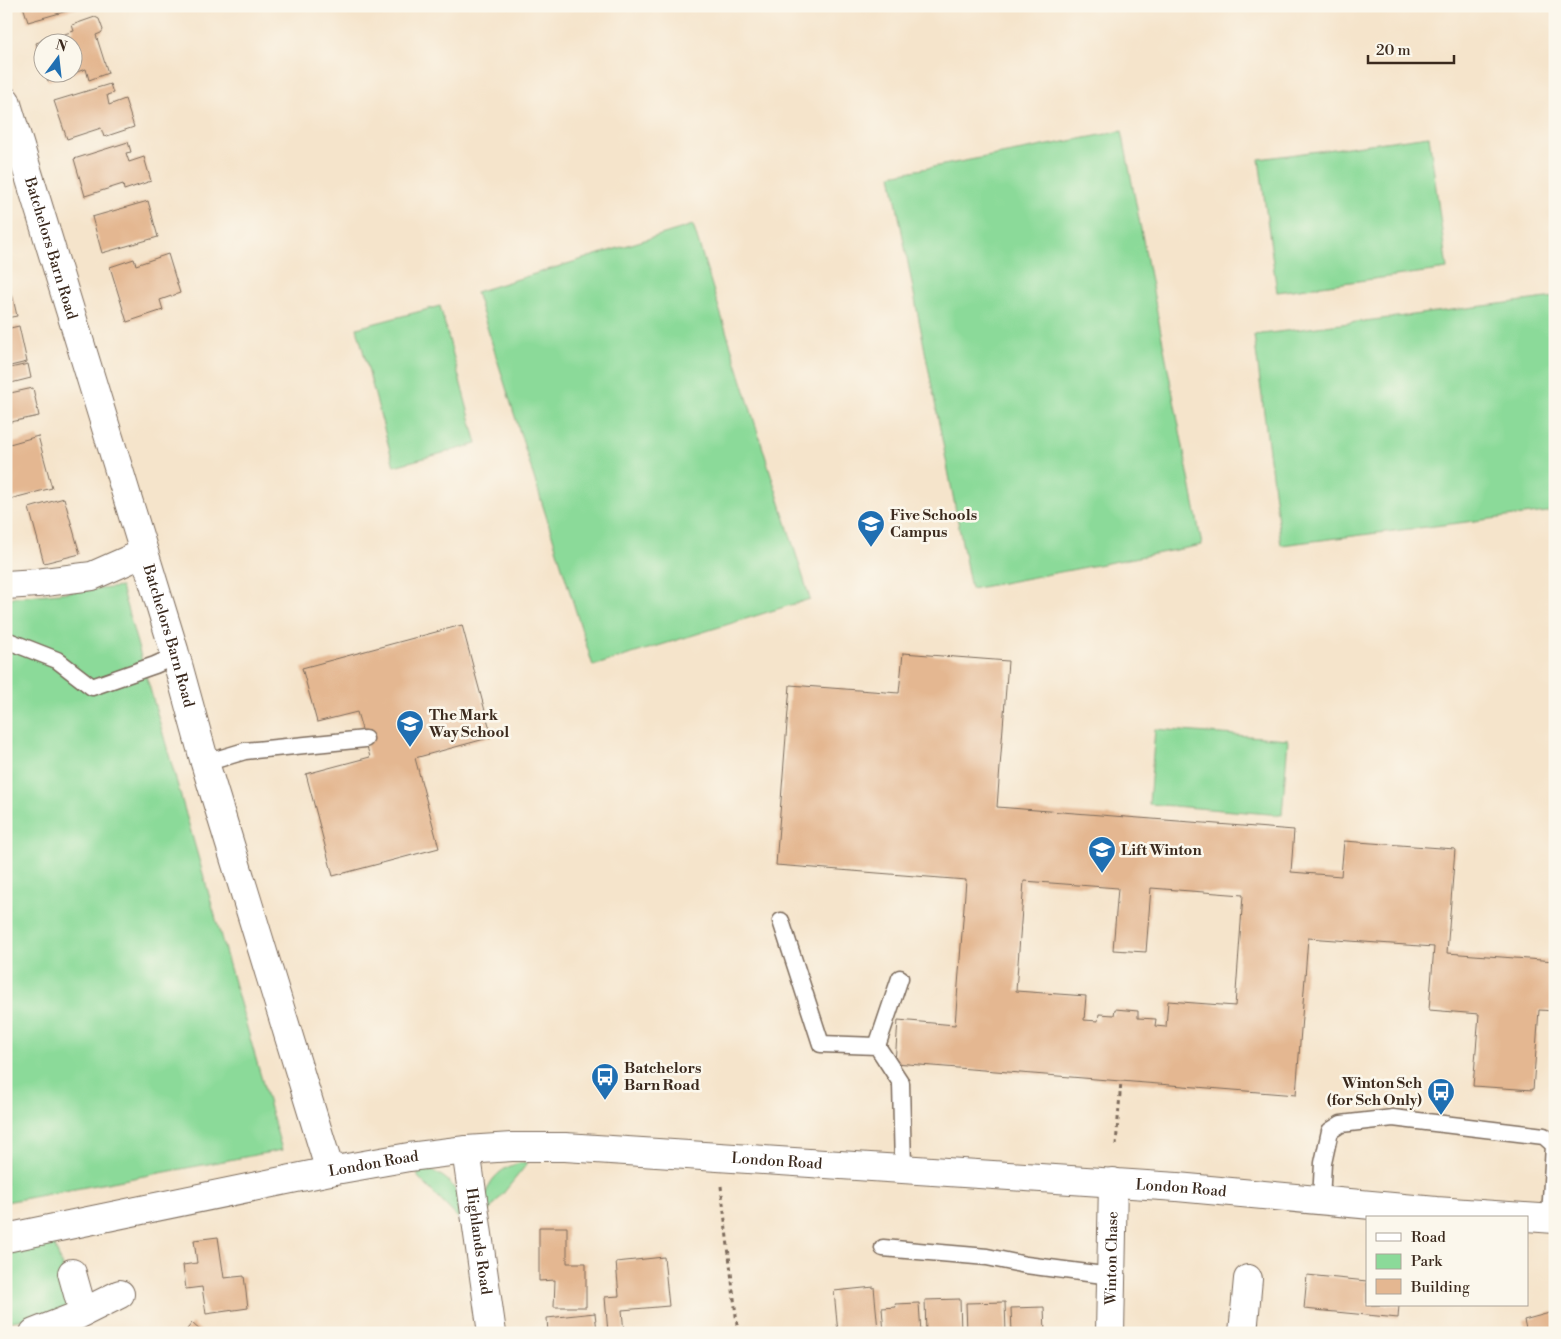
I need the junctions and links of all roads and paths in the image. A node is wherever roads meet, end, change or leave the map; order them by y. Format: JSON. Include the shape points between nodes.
{"nodes":[{"id":1,"x":6,"y":101,"type":"edge"},
{"id":2,"x":144,"y":552,"type":"junction"},
{"id":3,"x":6,"y":585,"type":"edge"},
{"id":4,"x":6,"y":640,"type":"edge"},
{"id":5,"x":175,"y":656,"type":"junction"},
{"id":6,"x":365,"y":739,"type":"dead end"},
{"id":7,"x":205,"y":762,"type":"junction"},
{"id":8,"x":780,"y":921,"type":"dead end"},
{"id":9,"x":900,"y":978,"type":"dead end"},
{"id":10,"x":877,"y":1046,"type":"junction"},
{"id":11,"x":1121,"y":1081,"type":"dead end"},
{"id":12,"x":1116,"y":1145,"type":"dead end"},
{"id":13,"x":1555,"y":1145,"type":"edge"},
{"id":14,"x":466,"y":1150,"type":"junction"},
{"id":15,"x":718,"y":1158,"type":"junction"},
{"id":16,"x":903,"y":1168,"type":"junction"},
{"id":17,"x":330,"y":1171,"type":"junction"},
{"id":18,"x":1113,"y":1182,"type":"junction"},
{"id":19,"x":1321,"y":1200,"type":"junction"},
{"id":20,"x":1513,"y":1216,"type":"edge"},
{"id":21,"x":1528,"y":1217,"type":"edge"},
{"id":22,"x":1552,"y":1218,"type":"edge"},
{"id":23,"x":6,"y":1238,"type":"edge"},
{"id":24,"x":884,"y":1248,"type":"dead end"},
{"id":25,"x":72,"y":1273,"type":"dead end"},
{"id":26,"x":1111,"y":1276,"type":"junction"},
{"id":27,"x":1248,"y":1279,"type":"dead end"},
{"id":28,"x":120,"y":1294,"type":"dead end"},
{"id":29,"x":83,"y":1312,"type":"junction"},
{"id":30,"x":39,"y":1331,"type":"edge"},
{"id":31,"x":492,"y":1333,"type":"edge"},
{"id":32,"x":738,"y":1333,"type":"edge"},
{"id":33,"x":1110,"y":1333,"type":"edge"},
{"id":34,"x":1243,"y":1333,"type":"edge"}],
"edges":[{"from":1,"to":2,"type":"street","name":"Batchelors Barn Road"},
{"from":2,"to":3,"type":"street","via":[[92,576]]},
{"from":2,"to":5,"type":"street","name":"Batchelors Barn Road"},
{"from":4,"to":5,"type":"lane","via":[[57,660],[92,687]]},
{"from":5,"to":7,"type":"street","name":"Batchelors Barn Road"},
{"from":6,"to":7,"type":"lane","via":[[245,752]]},
{"from":7,"to":17,"type":"street","name":"Batchelors Barn Road"},
{"from":8,"to":10,"type":"lane","via":[[820,1044]]},
{"from":9,"to":10,"type":"lane"},
{"from":10,"to":16,"type":"lane","via":[[900,1082]]},
{"from":11,"to":12,"type":"path"},
{"from":13,"to":19,"type":"lane","via":[[1544,1136],[1393,1118],[1340,1124],[1330,1131],[1323,1163]]},
{"from":13,"to":22,"type":"lane"},
{"from":14,"to":15,"type":"street","name":"London Road","via":[[564,1148]]},
{"from":14,"to":17,"type":"street","name":"London Road"},
{"from":14,"to":31,"type":"street","name":"Highlands Road"},
{"from":15,"to":16,"type":"street","name":"London Road"},
{"from":15,"to":32,"type":"path"},
{"from":16,"to":18,"type":"street","name":"London Road"},
{"from":17,"to":23,"type":"street","name":"London Road"},
{"from":18,"to":19,"type":"street","name":"London Road"},
{"from":18,"to":26,"type":"street","name":"Winton Chase"},
{"from":19,"to":20,"type":"street","name":"London Road"},
{"from":21,"to":22,"type":"street","name":"London Road"},
{"from":24,"to":26,"type":"lane","via":[[987,1257]]},
{"from":25,"to":29,"type":"street"},
{"from":26,"to":33,"type":"street","name":"Winton Chase"},
{"from":27,"to":34,"type":"street"},
{"from":28,"to":29,"type":"street"},
{"from":29,"to":30,"type":"street"}]}
